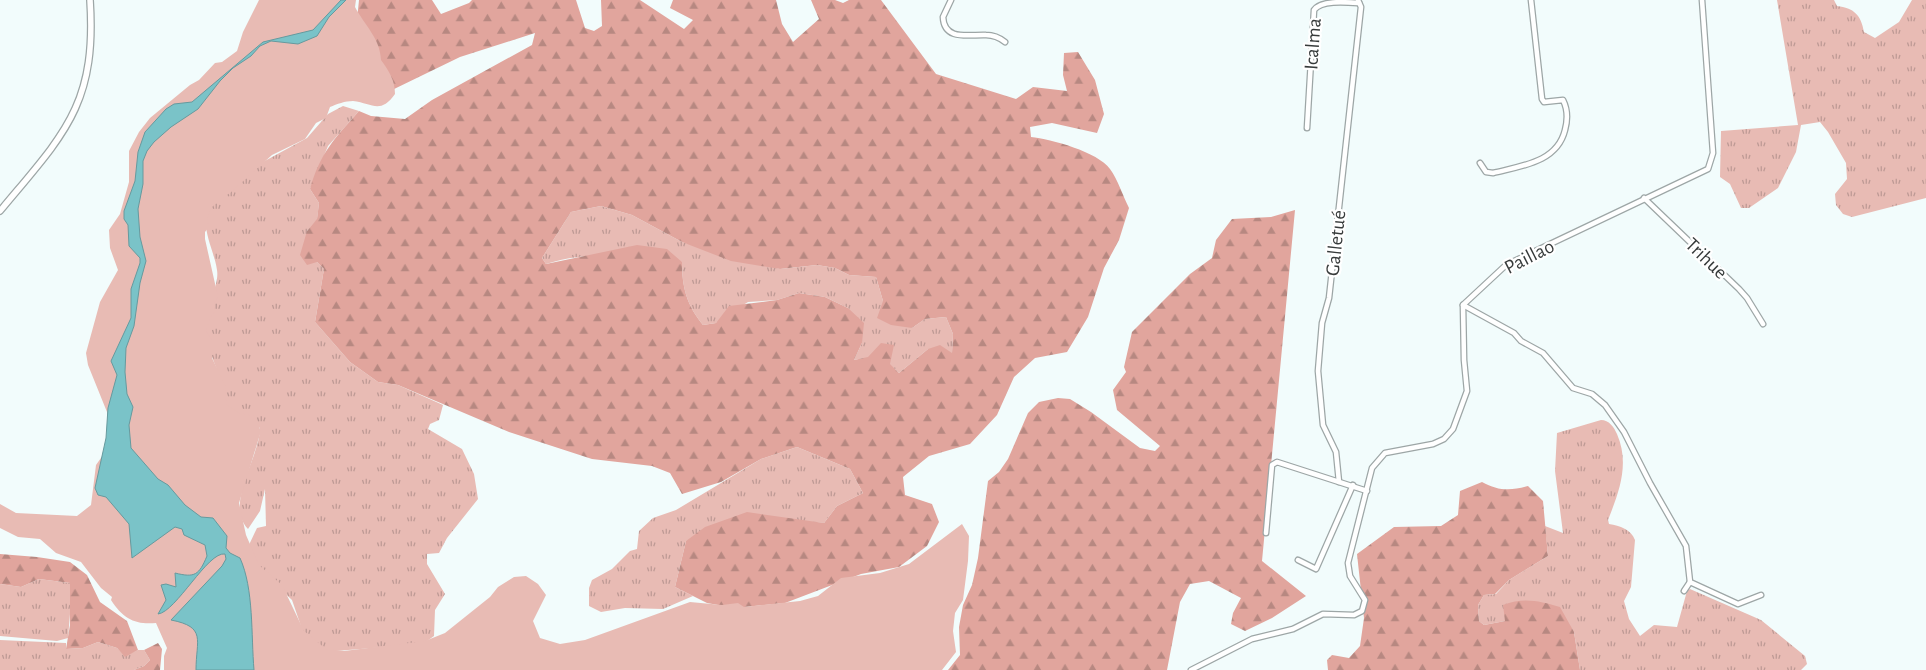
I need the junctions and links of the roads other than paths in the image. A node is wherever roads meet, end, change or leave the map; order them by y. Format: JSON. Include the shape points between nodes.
{"nodes":[{"id":1,"x":90,"y":0,"type":"edge"},
{"id":2,"x":951,"y":0,"type":"edge"},
{"id":3,"x":1531,"y":0,"type":"edge"},
{"id":4,"x":1702,"y":0,"type":"edge"},
{"id":5,"x":1358,"y":1,"type":"edge"},
{"id":6,"x":1006,"y":42,"type":"dead end"},
{"id":7,"x":1306,"y":128,"type":"dead end"},
{"id":8,"x":1480,"y":164,"type":"dead end"},
{"id":9,"x":1644,"y":198,"type":"junction"},
{"id":10,"x":0,"y":211,"type":"edge"},
{"id":11,"x":1463,"y":305,"type":"junction"},
{"id":12,"x":1763,"y":324,"type":"dead end"},
{"id":13,"x":1339,"y":482,"type":"junction"},
{"id":14,"x":1353,"y":485,"type":"junction"},
{"id":15,"x":1367,"y":491,"type":"junction"},
{"id":16,"x":1266,"y":533,"type":"dead end"},
{"id":17,"x":1298,"y":560,"type":"dead end"},
{"id":18,"x":1690,"y":582,"type":"junction"},
{"id":19,"x":1684,"y":591,"type":"dead end"},
{"id":20,"x":1762,"y":595,"type":"dead end"},
{"id":21,"x":1191,"y":670,"type":"edge"}],
"edges":[{"from":1,"to":10,"type":"street","via":[[90,56],[83,90],[74,112],[49,153]]},
{"from":2,"to":6,"type":"street","via":[[943,17],[948,30],[963,37],[988,35]]},
{"from":3,"to":8,"type":"street","via":[[1542,99],[1544,102],[1563,100],[1568,120],[1564,135],[1557,148],[1536,162],[1493,173],[1486,172]]},
{"from":4,"to":9,"type":"street","name":"Paillao","via":[[1712,160],[1705,172]]},
{"from":5,"to":7,"type":"street","name":"Icalma","via":[[1323,2],[1314,10]]},
{"from":5,"to":13,"type":"street","name":"Galletué","via":[[1361,7],[1318,371],[1323,425],[1336,452]]},
{"from":9,"to":11,"type":"street","name":"Paillao","via":[[1506,265]]},
{"from":9,"to":12,"type":"street","name":"Trihue","via":[[1739,289]]},
{"from":11,"to":15,"type":"street","via":[[1468,391],[1454,429],[1433,444],[1381,455],[1372,468]]},
{"from":11,"to":18,"type":"street","via":[[1543,353],[1572,388],[1592,394],[1605,405],[1624,432],[1686,546]]},
{"from":13,"to":14,"type":"street"},
{"from":13,"to":16,"type":"street","via":[[1277,462],[1272,466]]},
{"from":14,"to":15,"type":"street"},
{"from":14,"to":17,"type":"street","via":[[1316,569]]},
{"from":15,"to":21,"type":"street","via":[[1348,563],[1350,576],[1365,600],[1362,611],[1354,615],[1322,614],[1293,629],[1252,639]]},
{"from":18,"to":19,"type":"street"},
{"from":18,"to":20,"type":"street","via":[[1738,604]]}]}
